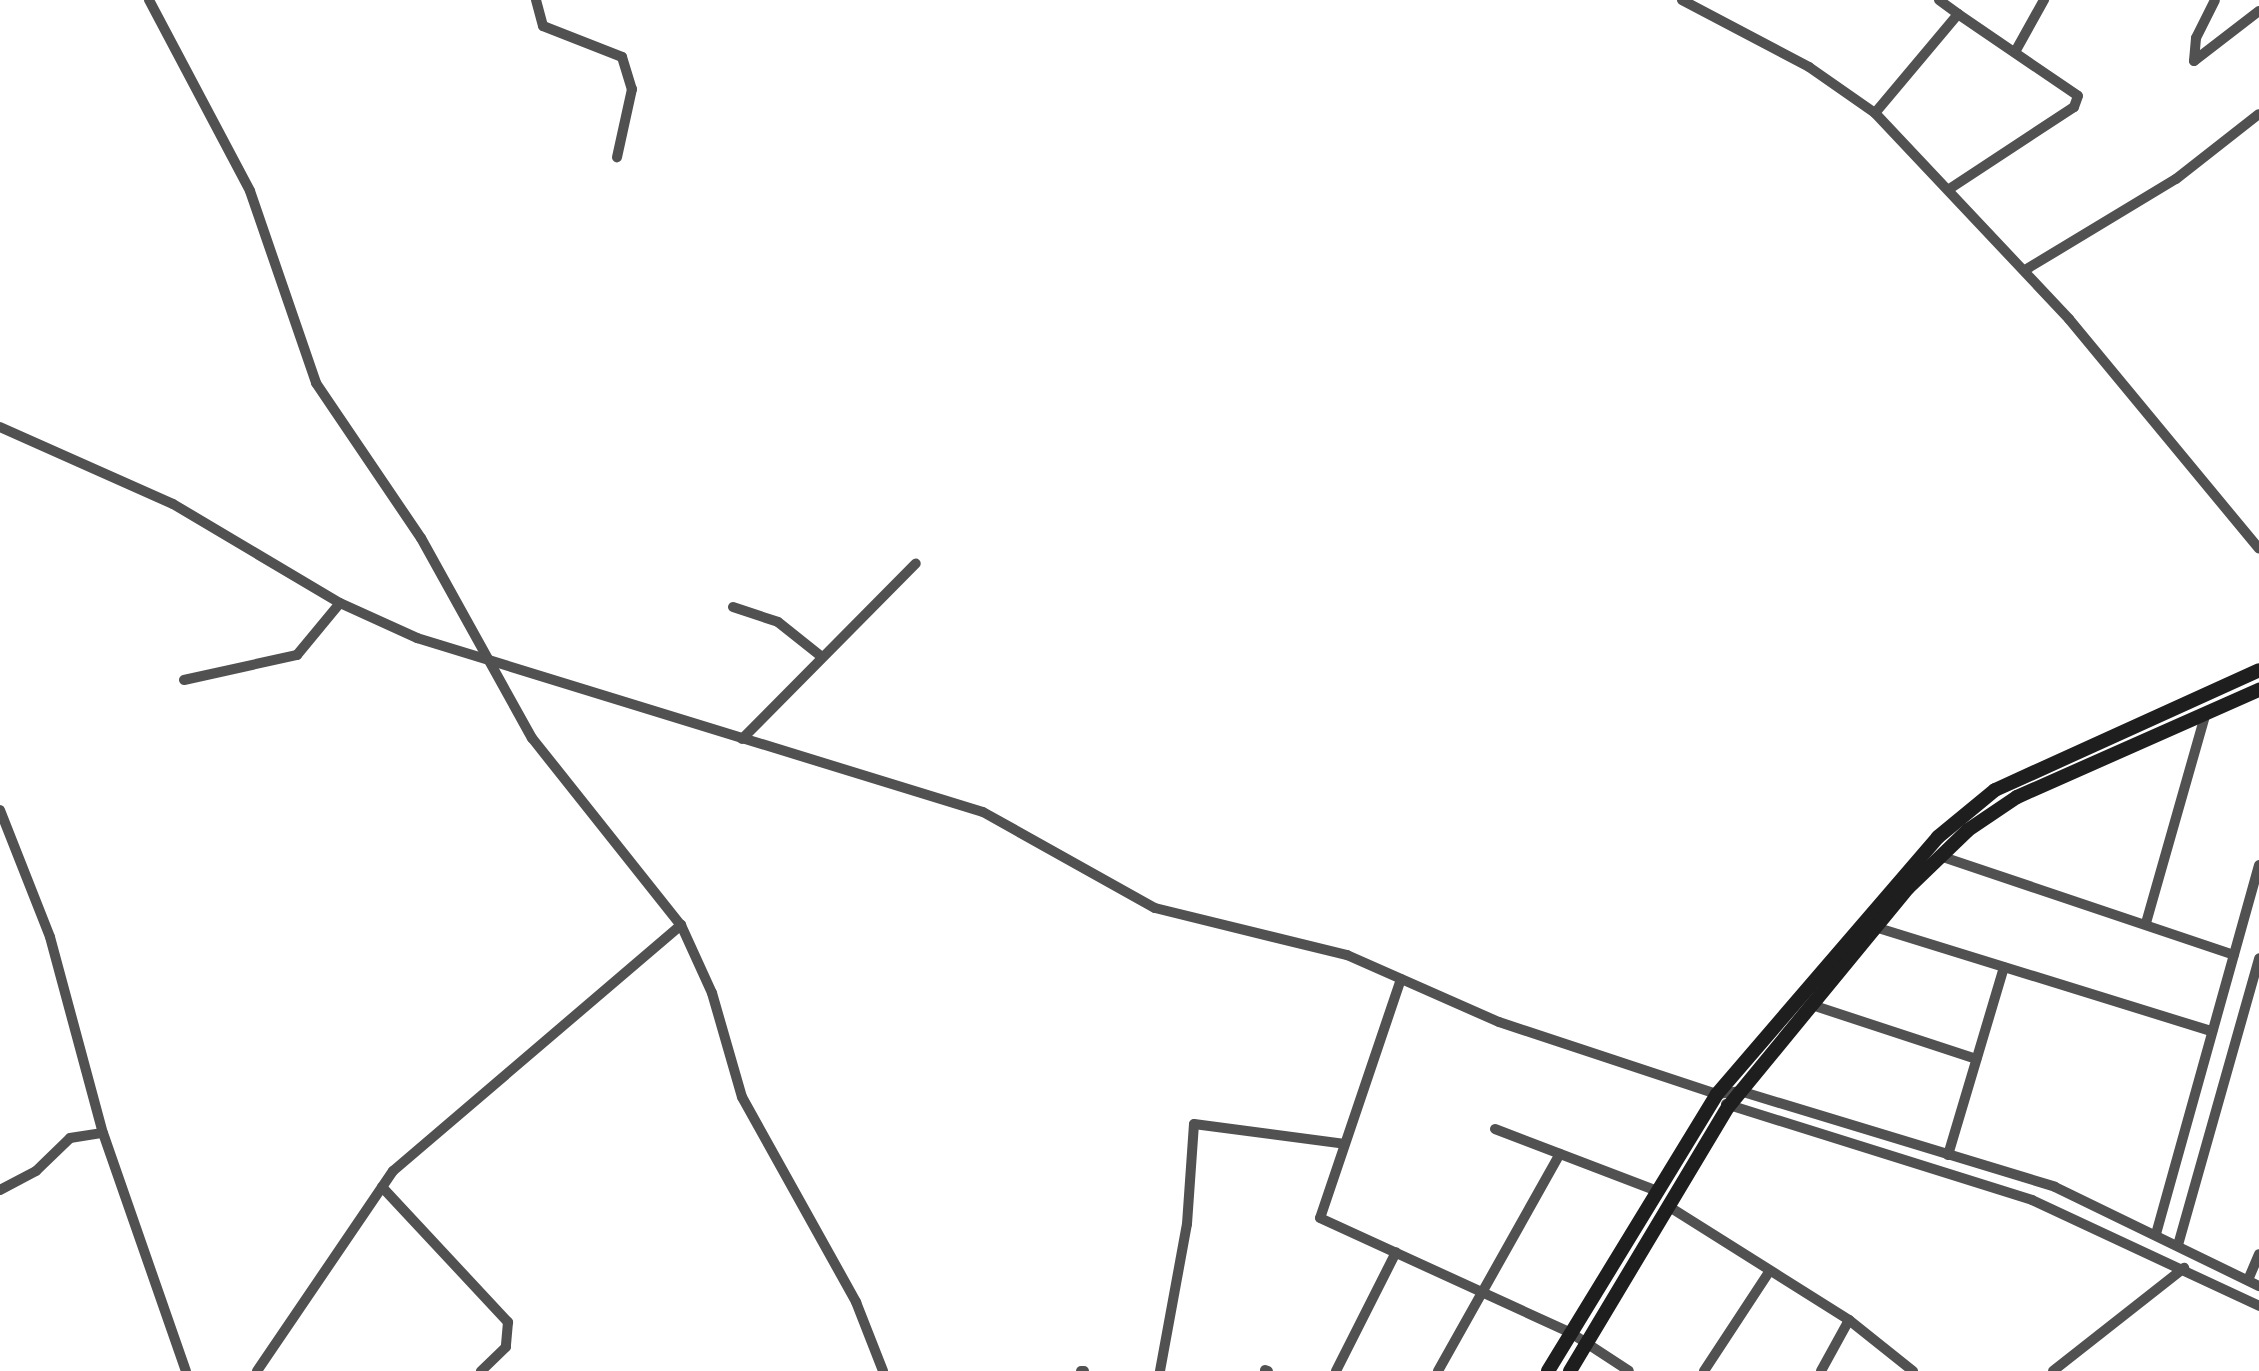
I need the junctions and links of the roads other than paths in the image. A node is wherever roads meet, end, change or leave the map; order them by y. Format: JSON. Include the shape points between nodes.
{"nodes":[{"id":1,"x":149,"y":0,"type":"edge"},
{"id":2,"x":536,"y":0,"type":"edge"},
{"id":3,"x":1682,"y":0,"type":"edge"},
{"id":4,"x":1939,"y":0,"type":"edge"},
{"id":5,"x":2044,"y":0,"type":"edge"},
{"id":6,"x":2215,"y":0,"type":"edge"},
{"id":7,"x":2259,"y":11,"type":"edge"},
{"id":8,"x":1958,"y":14,"type":"junction"},
{"id":9,"x":2015,"y":52,"type":"junction"},
{"id":10,"x":1875,"y":113,"type":"junction"},
{"id":11,"x":2259,"y":114,"type":"edge"},
{"id":12,"x":617,"y":157,"type":"dead end"},
{"id":13,"x":1949,"y":189,"type":"junction"},
{"id":14,"x":2025,"y":270,"type":"junction"},
{"id":15,"x":0,"y":427,"type":"edge"},
{"id":16,"x":2259,"y":549,"type":"edge"},
{"id":17,"x":916,"y":563,"type":"dead end"},
{"id":18,"x":340,"y":603,"type":"junction"},
{"id":19,"x":733,"y":607,"type":"dead end"},
{"id":20,"x":822,"y":657,"type":"junction"},
{"id":21,"x":490,"y":663,"type":"junction"},
{"id":22,"x":2259,"y":670,"type":"edge"},
{"id":23,"x":184,"y":680,"type":"dead end"},
{"id":24,"x":2259,"y":690,"type":"edge"},
{"id":25,"x":2206,"y":713,"type":"junction"},
{"id":26,"x":742,"y":739,"type":"junction"},
{"id":27,"x":0,"y":810,"type":"edge"},
{"id":28,"x":1940,"y":856,"type":"junction"},
{"id":29,"x":2259,"y":865,"type":"edge"},
{"id":30,"x":2146,"y":923,"type":"junction"},
{"id":31,"x":681,"y":925,"type":"junction"},
{"id":32,"x":1875,"y":927,"type":"junction"},
{"id":33,"x":2234,"y":955,"type":"junction"},
{"id":34,"x":2259,"y":958,"type":"edge"},
{"id":35,"x":2004,"y":967,"type":"junction"},
{"id":36,"x":1401,"y":979,"type":"junction"},
{"id":37,"x":2254,"y":991,"type":"edge"},
{"id":38,"x":1812,"y":1005,"type":"junction"},
{"id":39,"x":2212,"y":1031,"type":"junction"},
{"id":40,"x":1976,"y":1059,"type":"junction"},
{"id":41,"x":1740,"y":1091,"type":"junction"},
{"id":42,"x":1717,"y":1094,"type":"junction"},
{"id":43,"x":1728,"y":1107,"type":"junction"},
{"id":44,"x":1495,"y":1129,"type":"dead end"},
{"id":45,"x":103,"y":1133,"type":"junction"},
{"id":46,"x":1345,"y":1144,"type":"junction"},
{"id":47,"x":1560,"y":1154,"type":"junction"},
{"id":48,"x":1948,"y":1155,"type":"junction"},
{"id":49,"x":382,"y":1187,"type":"junction"},
{"id":50,"x":0,"y":1190,"type":"edge"},
{"id":51,"x":1657,"y":1191,"type":"junction"},
{"id":52,"x":1668,"y":1206,"type":"junction"},
{"id":53,"x":2156,"y":1234,"type":"junction"},
{"id":54,"x":2178,"y":1245,"type":"junction"},
{"id":55,"x":1396,"y":1252,"type":"junction"},
{"id":56,"x":2259,"y":1254,"type":"edge"},
{"id":57,"x":2184,"y":1268,"type":"junction"},
{"id":58,"x":1769,"y":1272,"type":"junction"},
{"id":59,"x":2248,"y":1280,"type":"junction"},
{"id":60,"x":2259,"y":1286,"type":"edge"},
{"id":61,"x":1486,"y":1292,"type":"junction"},
{"id":62,"x":2259,"y":1306,"type":"edge"},
{"id":63,"x":1849,"y":1320,"type":"junction"},
{"id":64,"x":1571,"y":1333,"type":"junction"},
{"id":65,"x":1587,"y":1342,"type":"junction"},
{"id":66,"x":260,"y":1367,"type":"edge"},
{"id":67,"x":186,"y":1371,"type":"edge"},
{"id":68,"x":274,"y":1371,"type":"edge"},
{"id":69,"x":481,"y":1371,"type":"edge"},
{"id":70,"x":883,"y":1371,"type":"edge"},
{"id":71,"x":1160,"y":1371,"type":"edge"},
{"id":72,"x":1336,"y":1371,"type":"edge"},
{"id":73,"x":1438,"y":1371,"type":"edge"},
{"id":74,"x":1548,"y":1371,"type":"edge"},
{"id":75,"x":1570,"y":1371,"type":"edge"},
{"id":76,"x":1629,"y":1371,"type":"edge"},
{"id":77,"x":1704,"y":1371,"type":"edge"},
{"id":78,"x":1821,"y":1371,"type":"edge"},
{"id":79,"x":1913,"y":1371,"type":"edge"},
{"id":80,"x":2053,"y":1371,"type":"edge"}],
"edges":[{"from":1,"to":21,"type":"street","via":[[253,199],[316,383],[407,516]]},
{"from":2,"to":12,"type":"street","via":[[543,26],[622,57],[632,89]]},
{"from":3,"to":10,"type":"street","via":[[1809,67]]},
{"from":4,"to":8,"type":"street"},
{"from":5,"to":9,"type":"street"},
{"from":6,"to":7,"type":"street","via":[[2196,38],[2194,61]]},
{"from":8,"to":9,"type":"street"},
{"from":8,"to":10,"type":"street"},
{"from":9,"to":13,"type":"street","via":[[2078,96],[2077,104]]},
{"from":10,"to":13,"type":"street"},
{"from":11,"to":14,"type":"street","via":[[2176,179]]},
{"from":13,"to":14,"type":"street"},
{"from":14,"to":16,"type":"street"},
{"from":15,"to":18,"type":"street","via":[[173,504]]},
{"from":17,"to":20,"type":"street"},
{"from":18,"to":21,"type":"street"},
{"from":18,"to":23,"type":"street","via":[[297,655]]},
{"from":19,"to":20,"type":"street","via":[[778,622]]},
{"from":20,"to":26,"type":"street"},
{"from":21,"to":26,"type":"street"},
{"from":21,"to":31,"type":"street","via":[[532,738]]},
{"from":22,"to":42,"type":"street","via":[[1995,790],[1883,896]]},
{"from":24,"to":25,"type":"street"},
{"from":25,"to":28,"type":"street","via":[[2017,797]]},
{"from":25,"to":30,"type":"street"},
{"from":26,"to":36,"type":"street","via":[[983,812],[1155,908],[1347,955]]},
{"from":27,"to":45,"type":"street","via":[[50,937]]},
{"from":28,"to":30,"type":"street"},
{"from":28,"to":32,"type":"street"},
{"from":29,"to":33,"type":"street"},
{"from":30,"to":33,"type":"street"},
{"from":31,"to":49,"type":"street"},
{"from":31,"to":70,"type":"street","via":[[712,993],[742,1097],[856,1302]]},
{"from":32,"to":35,"type":"street"},
{"from":32,"to":38,"type":"street"},
{"from":33,"to":39,"type":"street"},
{"from":34,"to":37,"type":"street"},
{"from":35,"to":39,"type":"street"},
{"from":35,"to":40,"type":"street"},
{"from":36,"to":42,"type":"street","via":[[1499,1022]]},
{"from":36,"to":46,"type":"street"},
{"from":37,"to":54,"type":"street"},
{"from":38,"to":40,"type":"street"},
{"from":38,"to":41,"type":"street"},
{"from":39,"to":53,"type":"street"},
{"from":40,"to":48,"type":"street"},
{"from":41,"to":42,"type":"street"},
{"from":41,"to":43,"type":"street"},
{"from":41,"to":48,"type":"street"},
{"from":42,"to":43,"type":"street"},
{"from":42,"to":51,"type":"street"},
{"from":43,"to":52,"type":"street"},
{"from":43,"to":57,"type":"street","via":[[2032,1200]]},
{"from":44,"to":47,"type":"street"},
{"from":45,"to":50,"type":"street","via":[[70,1138],[36,1171]]},
{"from":45,"to":67,"type":"street"},
{"from":46,"to":55,"type":"street","via":[[1320,1218]]},
{"from":46,"to":71,"type":"street","via":[[1194,1124],[1187,1224]]},
{"from":47,"to":51,"type":"street"},
{"from":47,"to":61,"type":"street"},
{"from":48,"to":53,"type":"street","via":[[2055,1187]]},
{"from":49,"to":66,"type":"street"},
{"from":49,"to":69,"type":"street","via":[[508,1322],[506,1347]]},
{"from":51,"to":64,"type":"street"},
{"from":52,"to":58,"type":"street"},
{"from":52,"to":65,"type":"street"},
{"from":53,"to":54,"type":"street"},
{"from":54,"to":59,"type":"street"},
{"from":55,"to":61,"type":"street"},
{"from":55,"to":72,"type":"street"},
{"from":56,"to":59,"type":"street"},
{"from":57,"to":62,"type":"street"},
{"from":57,"to":80,"type":"street"},
{"from":58,"to":63,"type":"street"},
{"from":58,"to":77,"type":"street"},
{"from":59,"to":60,"type":"street"},
{"from":61,"to":64,"type":"street"},
{"from":61,"to":73,"type":"street"},
{"from":63,"to":78,"type":"street"},
{"from":63,"to":79,"type":"street"},
{"from":64,"to":65,"type":"street"},
{"from":64,"to":74,"type":"street"},
{"from":65,"to":75,"type":"street"},
{"from":65,"to":76,"type":"street"},
{"from":66,"to":68,"type":"street"}]}
